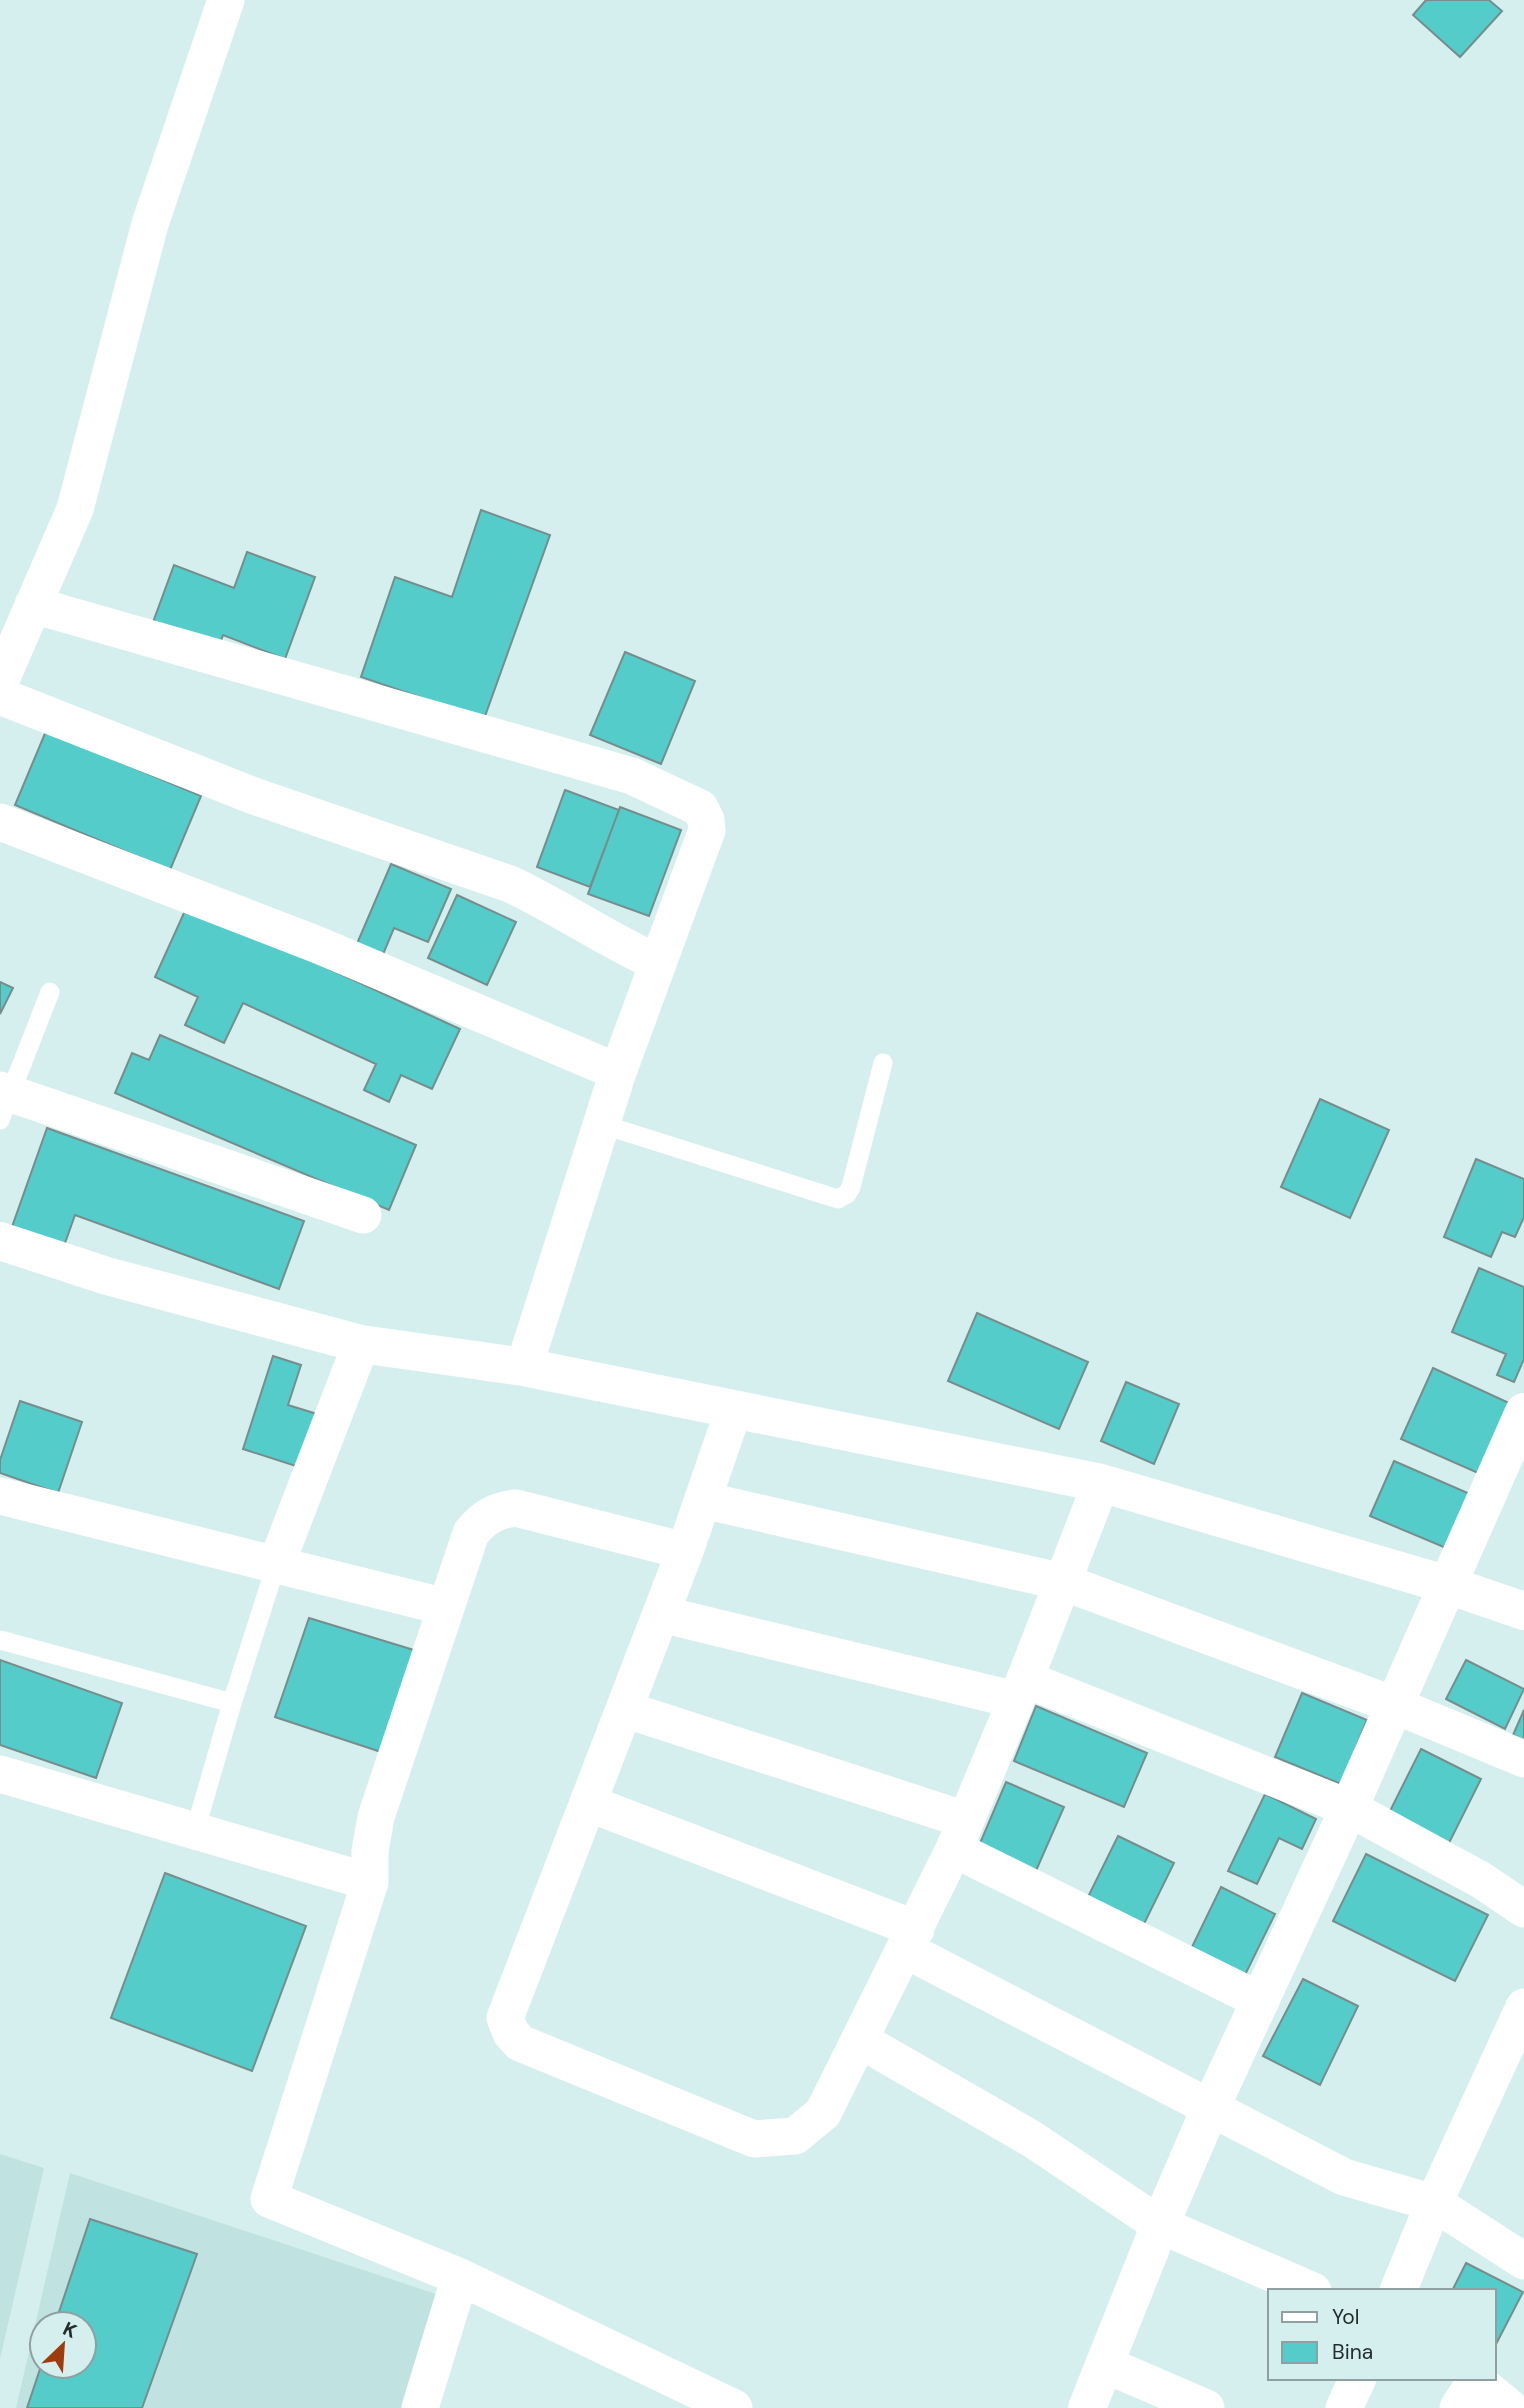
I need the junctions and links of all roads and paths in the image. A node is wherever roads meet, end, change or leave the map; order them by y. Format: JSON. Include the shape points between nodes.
{"nodes":[{"id":1,"x":226,"y":0,"type":"edge"},
{"id":2,"x":33,"y":605,"type":"junction"},
{"id":3,"x":0,"y":682,"type":"edge"},
{"id":4,"x":0,"y":696,"type":"edge"},
{"id":5,"x":0,"y":821,"type":"edge"},
{"id":6,"x":658,"y":963,"type":"junction"},
{"id":7,"x":50,"y":992,"type":"dead end"},
{"id":8,"x":883,"y":1063,"type":"dead end"},
{"id":9,"x":618,"y":1072,"type":"junction"},
{"id":10,"x":3,"y":1101,"type":"edge"},
{"id":11,"x":601,"y":1124,"type":"junction"},
{"id":12,"x":363,"y":1215,"type":"dead end"},
{"id":13,"x":0,"y":1241,"type":"edge"},
{"id":14,"x":360,"y":1344,"type":"junction"},
{"id":15,"x":524,"y":1367,"type":"junction"},
{"id":16,"x":734,"y":1409,"type":"junction"},
{"id":17,"x":1524,"y":1412,"type":"edge"},
{"id":18,"x":1101,"y":1483,"type":"junction"},
{"id":19,"x":0,"y":1496,"type":"edge"},
{"id":20,"x":703,"y":1500,"type":"junction"},
{"id":21,"x":685,"y":1551,"type":"junction"},
{"id":22,"x":276,"y":1565,"type":"junction"},
{"id":23,"x":1063,"y":1582,"type":"junction"},
{"id":24,"x":1448,"y":1586,"type":"junction"},
{"id":25,"x":446,"y":1608,"type":"junction"},
{"id":26,"x":1524,"y":1611,"type":"edge"},
{"id":27,"x":661,"y":1614,"type":"junction"},
{"id":28,"x":0,"y":1640,"type":"edge"},
{"id":29,"x":1021,"y":1689,"type":"junction"},
{"id":30,"x":232,"y":1703,"type":"junction"},
{"id":31,"x":1394,"y":1705,"type":"junction"},
{"id":32,"x":624,"y":1709,"type":"junction"},
{"id":33,"x":1524,"y":1759,"type":"edge"},
{"id":34,"x":0,"y":1774,"type":"edge"},
{"id":35,"x":588,"y":1803,"type":"junction"},
{"id":36,"x":1349,"y":1808,"type":"junction"},
{"id":37,"x":195,"y":1831,"type":"junction"},
{"id":38,"x":960,"y":1835,"type":"junction"},
{"id":39,"x":370,"y":1882,"type":"junction"},
{"id":40,"x":1524,"y":1909,"type":"edge"},
{"id":41,"x":911,"y":1939,"type":"junction"},
{"id":42,"x":1261,"y":2001,"type":"junction"},
{"id":43,"x":1524,"y":2007,"type":"edge"},
{"id":44,"x":860,"y":2039,"type":"junction"},
{"id":45,"x":1513,"y":2058,"type":"edge"},
{"id":46,"x":1210,"y":2109,"type":"junction"},
{"id":47,"x":1434,"y":2203,"type":"junction"},
{"id":48,"x":1160,"y":2225,"type":"junction"},
{"id":49,"x":1524,"y":2261,"type":"edge"},
{"id":50,"x":460,"y":2277,"type":"junction"},
{"id":51,"x":1308,"y":2289,"type":"edge"},
{"id":52,"x":1399,"y":2289,"type":"edge"},
{"id":53,"x":1104,"y":2364,"type":"junction"},
{"id":54,"x":1357,"y":2380,"type":"edge"},
{"id":55,"x":420,"y":2408,"type":"edge"},
{"id":56,"x":734,"y":2408,"type":"edge"},
{"id":57,"x":1087,"y":2408,"type":"edge"},
{"id":58,"x":1206,"y":2408,"type":"edge"},
{"id":59,"x":1344,"y":2408,"type":"edge"},
{"id":60,"x":1458,"y":2408,"type":"edge"},
{"id":61,"x":1510,"y":2408,"type":"edge"}],
"edges":[{"from":1,"to":2,"type":"street","via":[[150,224],[75,509]]},
{"from":2,"to":3,"type":"street"},
{"from":2,"to":6,"type":"street","via":[[632,776],[701,808],[707,831]]},
{"from":4,"to":6,"type":"street","via":[[254,796],[510,884]]},
{"from":5,"to":9,"type":"street","via":[[318,945]]},
{"from":6,"to":9,"type":"street"},
{"from":7,"to":10,"type":"lane"},
{"from":8,"to":11,"type":"lane","via":[[851,1187],[838,1199]]},
{"from":9,"to":11,"type":"street"},
{"from":10,"to":12,"type":"street"},
{"from":11,"to":15,"type":"street"},
{"from":13,"to":14,"type":"street","via":[[107,1276]]},
{"from":14,"to":15,"type":"street"},
{"from":14,"to":22,"type":"street"},
{"from":15,"to":16,"type":"street"},
{"from":16,"to":18,"type":"street"},
{"from":16,"to":20,"type":"street"},
{"from":17,"to":24,"type":"street"},
{"from":18,"to":23,"type":"street"},
{"from":18,"to":24,"type":"street"},
{"from":19,"to":22,"type":"street"},
{"from":20,"to":21,"type":"street"},
{"from":20,"to":23,"type":"street"},
{"from":21,"to":25,"type":"street","via":[[528,1510],[504,1509],[481,1521],[471,1533]]},
{"from":21,"to":27,"type":"street"},
{"from":22,"to":25,"type":"street"},
{"from":22,"to":30,"type":"lane"},
{"from":23,"to":29,"type":"street"},
{"from":23,"to":31,"type":"street"},
{"from":24,"to":26,"type":"street"},
{"from":24,"to":31,"type":"street"},
{"from":25,"to":39,"type":"street","via":[[376,1817]]},
{"from":27,"to":29,"type":"street"},
{"from":27,"to":32,"type":"street"},
{"from":28,"to":30,"type":"lane"},
{"from":29,"to":36,"type":"street"},
{"from":29,"to":38,"type":"street"},
{"from":30,"to":37,"type":"lane"},
{"from":31,"to":33,"type":"street"},
{"from":31,"to":36,"type":"street"},
{"from":32,"to":35,"type":"street"},
{"from":32,"to":38,"type":"street"},
{"from":34,"to":37,"type":"street"},
{"from":35,"to":41,"type":"street"},
{"from":35,"to":44,"type":"street","via":[[505,2018],[520,2043],[754,2139],[795,2136],[823,2113]]},
{"from":36,"to":40,"type":"street","via":[[1481,1880]]},
{"from":36,"to":42,"type":"street"},
{"from":37,"to":39,"type":"street"},
{"from":38,"to":41,"type":"street"},
{"from":38,"to":42,"type":"street"},
{"from":39,"to":50,"type":"street","via":[[269,2199]]},
{"from":41,"to":44,"type":"street"},
{"from":41,"to":46,"type":"street"},
{"from":42,"to":46,"type":"street"},
{"from":43,"to":45,"type":"street"},
{"from":44,"to":48,"type":"street","via":[[1032,2138]]},
{"from":45,"to":47,"type":"street"},
{"from":46,"to":47,"type":"street","via":[[1344,2177]]},
{"from":46,"to":48,"type":"street"},
{"from":47,"to":49,"type":"street"},
{"from":47,"to":52,"type":"street"},
{"from":48,"to":51,"type":"street"},
{"from":48,"to":53,"type":"street"},
{"from":50,"to":55,"type":"street"},
{"from":50,"to":56,"type":"street"},
{"from":53,"to":57,"type":"street"},
{"from":53,"to":58,"type":"street"},
{"from":54,"to":59,"type":"street"},
{"from":60,"to":61,"type":"street","via":[[1476,2380]]}]}
